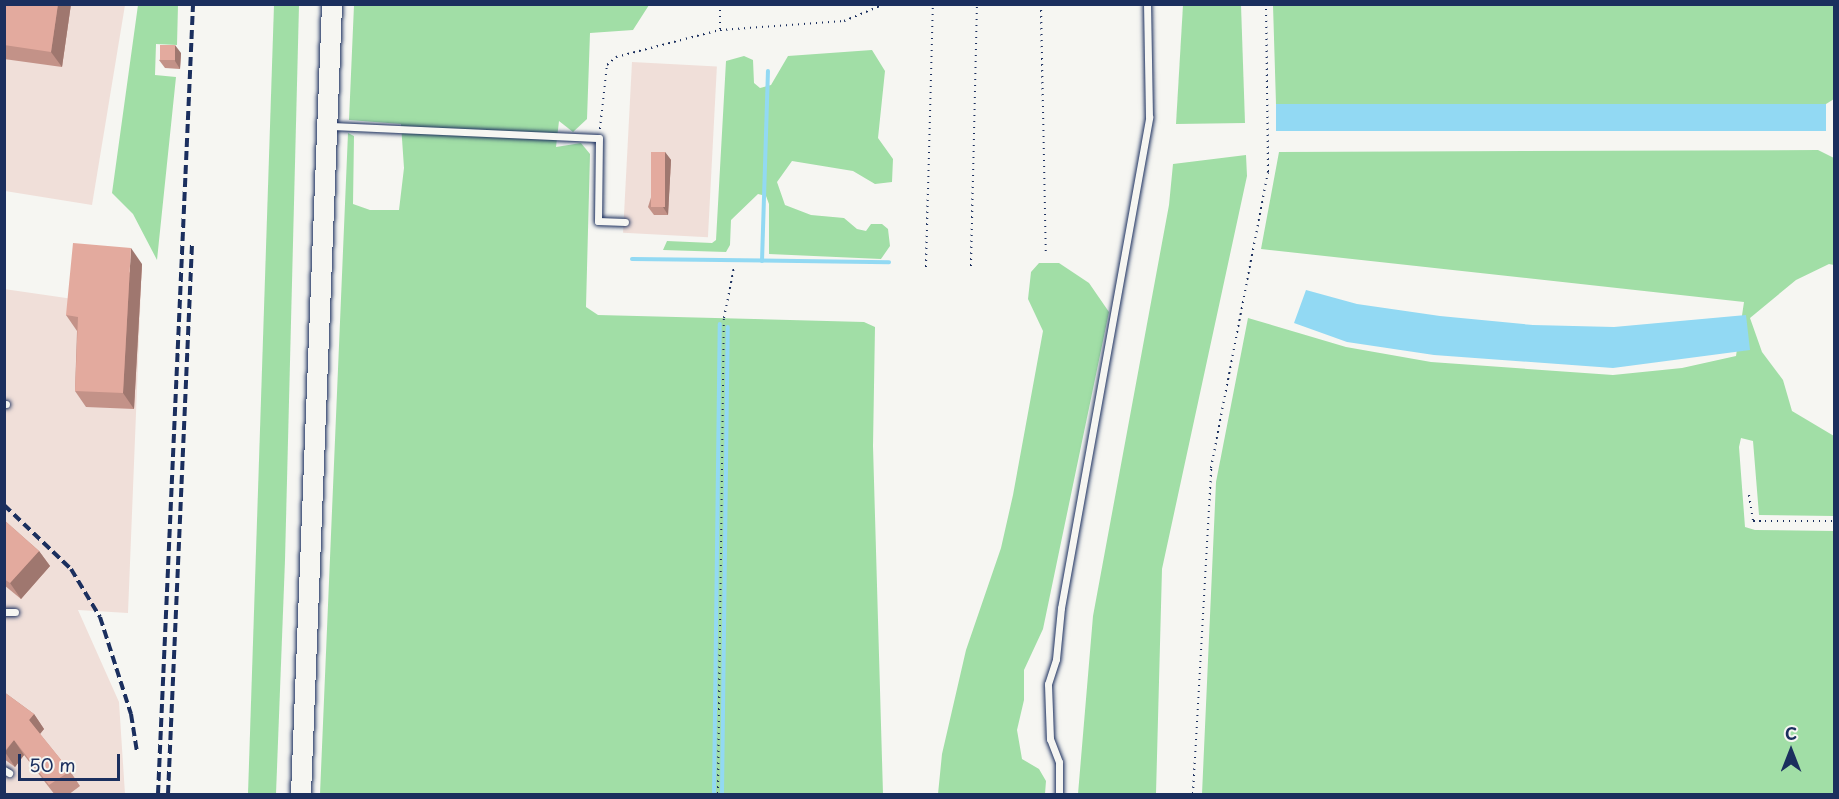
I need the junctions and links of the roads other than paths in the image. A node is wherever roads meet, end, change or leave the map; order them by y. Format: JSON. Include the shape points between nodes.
{"nodes":[{"id":1,"x":332,"y":4,"type":"edge"},
{"id":2,"x":1147,"y":4,"type":"edge"},
{"id":3,"x":328,"y":126,"type":"junction"},
{"id":4,"x":625,"y":222,"type":"dead end"},
{"id":5,"x":4,"y":612,"type":"edge"},
{"id":6,"x":15,"y":612,"type":"dead end"},
{"id":7,"x":301,"y":795,"type":"edge"},
{"id":8,"x":1059,"y":795,"type":"edge"}],
"edges":[{"from":1,"to":3,"type":"main road"},
{"from":2,"to":8,"type":"lane","via":[[1149,117],[1061,608],[1056,659],[1048,684],[1050,739],[1059,762]]},
{"from":3,"to":4,"type":"lane","via":[[599,138],[598,221]]},
{"from":3,"to":7,"type":"main road"},
{"from":5,"to":6,"type":"lane"}]}
